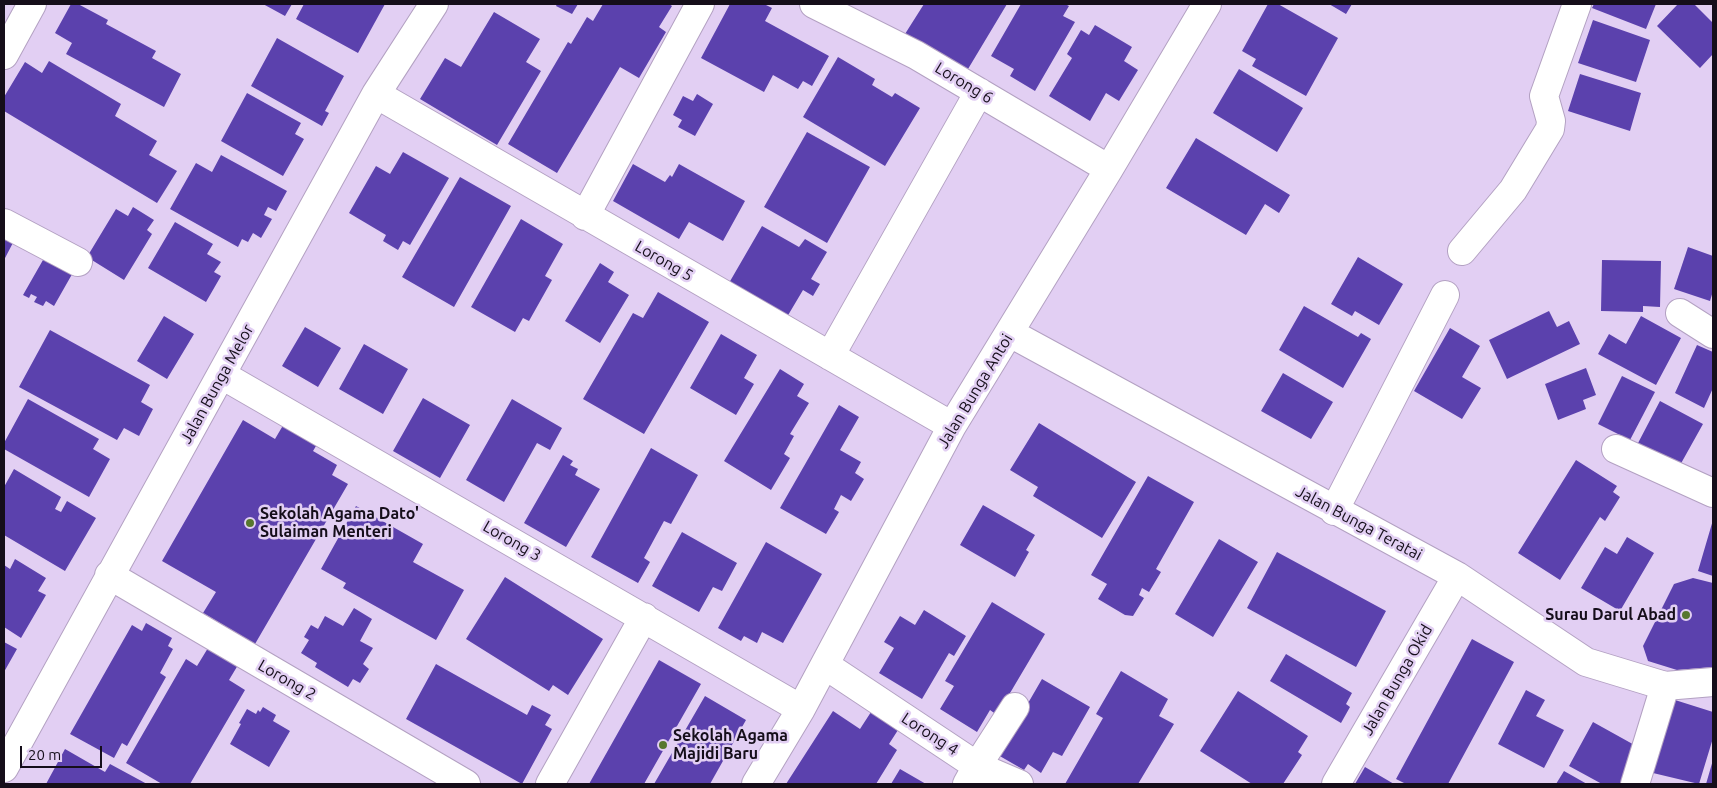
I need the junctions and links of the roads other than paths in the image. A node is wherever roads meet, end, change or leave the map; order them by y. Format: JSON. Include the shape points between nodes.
{"nodes":[{"id":1,"x":32,"y":4,"type":"edge"},
{"id":2,"x":434,"y":4,"type":"edge"},
{"id":3,"x":700,"y":4,"type":"edge"},
{"id":4,"x":814,"y":4,"type":"edge"},
{"id":5,"x":1207,"y":4,"type":"edge"},
{"id":6,"x":1577,"y":4,"type":"edge"},
{"id":7,"x":4,"y":55,"type":"edge"},
{"id":8,"x":979,"y":92,"type":"junction"},
{"id":9,"x":376,"y":94,"type":"junction"},
{"id":10,"x":1109,"y":170,"type":"junction"},
{"id":11,"x":585,"y":216,"type":"junction"},
{"id":12,"x":4,"y":223,"type":"edge"},
{"id":13,"x":1462,"y":251,"type":"dead end"},
{"id":14,"x":78,"y":262,"type":"dead end"},
{"id":15,"x":1445,"y":295,"type":"dead end"},
{"id":16,"x":1680,"y":313,"type":"dead end"},
{"id":17,"x":1010,"y":334,"type":"junction"},
{"id":18,"x":1713,"y":334,"type":"edge"},
{"id":19,"x":830,"y":356,"type":"junction"},
{"id":20,"x":222,"y":374,"type":"junction"},
{"id":21,"x":952,"y":426,"type":"junction"},
{"id":22,"x":1616,"y":450,"type":"dead end"},
{"id":23,"x":1713,"y":493,"type":"edge"},
{"id":24,"x":1334,"y":511,"type":"junction"},
{"id":25,"x":109,"y":575,"type":"junction"},
{"id":26,"x":1458,"y":576,"type":"junction"},
{"id":27,"x":644,"y":617,"type":"junction"},
{"id":28,"x":825,"y":665,"type":"junction"},
{"id":29,"x":1713,"y":682,"type":"edge"},
{"id":30,"x":1665,"y":686,"type":"junction"},
{"id":31,"x":1015,"y":707,"type":"dead end"},
{"id":32,"x":801,"y":709,"type":"junction"},
{"id":33,"x":4,"y":768,"type":"edge"},
{"id":34,"x":972,"y":775,"type":"edge"},
{"id":35,"x":466,"y":784,"type":"edge"},
{"id":36,"x":550,"y":784,"type":"edge"},
{"id":37,"x":756,"y":784,"type":"edge"},
{"id":38,"x":1019,"y":784,"type":"edge"},
{"id":39,"x":1336,"y":784,"type":"edge"},
{"id":40,"x":1635,"y":784,"type":"edge"}],
"edges":[{"from":1,"to":7,"type":"street"},
{"from":2,"to":9,"type":"street","name":"Jalan Bunga Melor"},
{"from":3,"to":11,"type":"street"},
{"from":4,"to":8,"type":"street","name":"Lorong 6","via":[[916,55]]},
{"from":5,"to":10,"type":"street","name":"Jalan Bunga Antoi"},
{"from":6,"to":13,"type":"street","via":[[1544,96],[1552,121],[1550,129],[1513,190]]},
{"from":8,"to":10,"type":"street","name":"Lorong 6"},
{"from":8,"to":19,"type":"street"},
{"from":9,"to":11,"type":"street","name":"Lorong 5"},
{"from":9,"to":20,"type":"street","name":"Jalan Bunga Melor"},
{"from":10,"to":17,"type":"street","name":"Jalan Bunga Antoi"},
{"from":11,"to":19,"type":"street","name":"Lorong 5"},
{"from":12,"to":14,"type":"street"},
{"from":15,"to":24,"type":"street"},
{"from":16,"to":18,"type":"street"},
{"from":17,"to":21,"type":"street","name":"Jalan Bunga Antoi"},
{"from":17,"to":24,"type":"street","name":"Jalan Bunga Teratai"},
{"from":19,"to":21,"type":"street","name":"Lorong 5"},
{"from":20,"to":25,"type":"street","name":"Jalan Bunga Melor"},
{"from":20,"to":27,"type":"street","name":"Lorong 3"},
{"from":21,"to":28,"type":"street","name":"Jalan Bunga Antoi"},
{"from":22,"to":23,"type":"street"},
{"from":24,"to":26,"type":"street","name":"Jalan Bunga Teratai"},
{"from":25,"to":33,"type":"street","name":"Jalan Bunga Melor"},
{"from":25,"to":35,"type":"street","name":"Lorong 2"},
{"from":26,"to":30,"type":"street","name":"Jalan Bunga Teratai","via":[[1586,662]]},
{"from":26,"to":39,"type":"street","name":"Jalan Bunga Okid"},
{"from":27,"to":32,"type":"street","name":"Lorong 3"},
{"from":27,"to":36,"type":"street"},
{"from":28,"to":32,"type":"street","name":"Jalan Bunga Antoi"},
{"from":28,"to":34,"type":"street","name":"Lorong 4"},
{"from":29,"to":30,"type":"street","name":"Jalan Bunga Teratai"},
{"from":30,"to":40,"type":"street"},
{"from":31,"to":34,"type":"street"},
{"from":32,"to":37,"type":"street","name":"Jalan Bunga Antoi"},
{"from":34,"to":38,"type":"street","name":"Lorong 4"}]}
